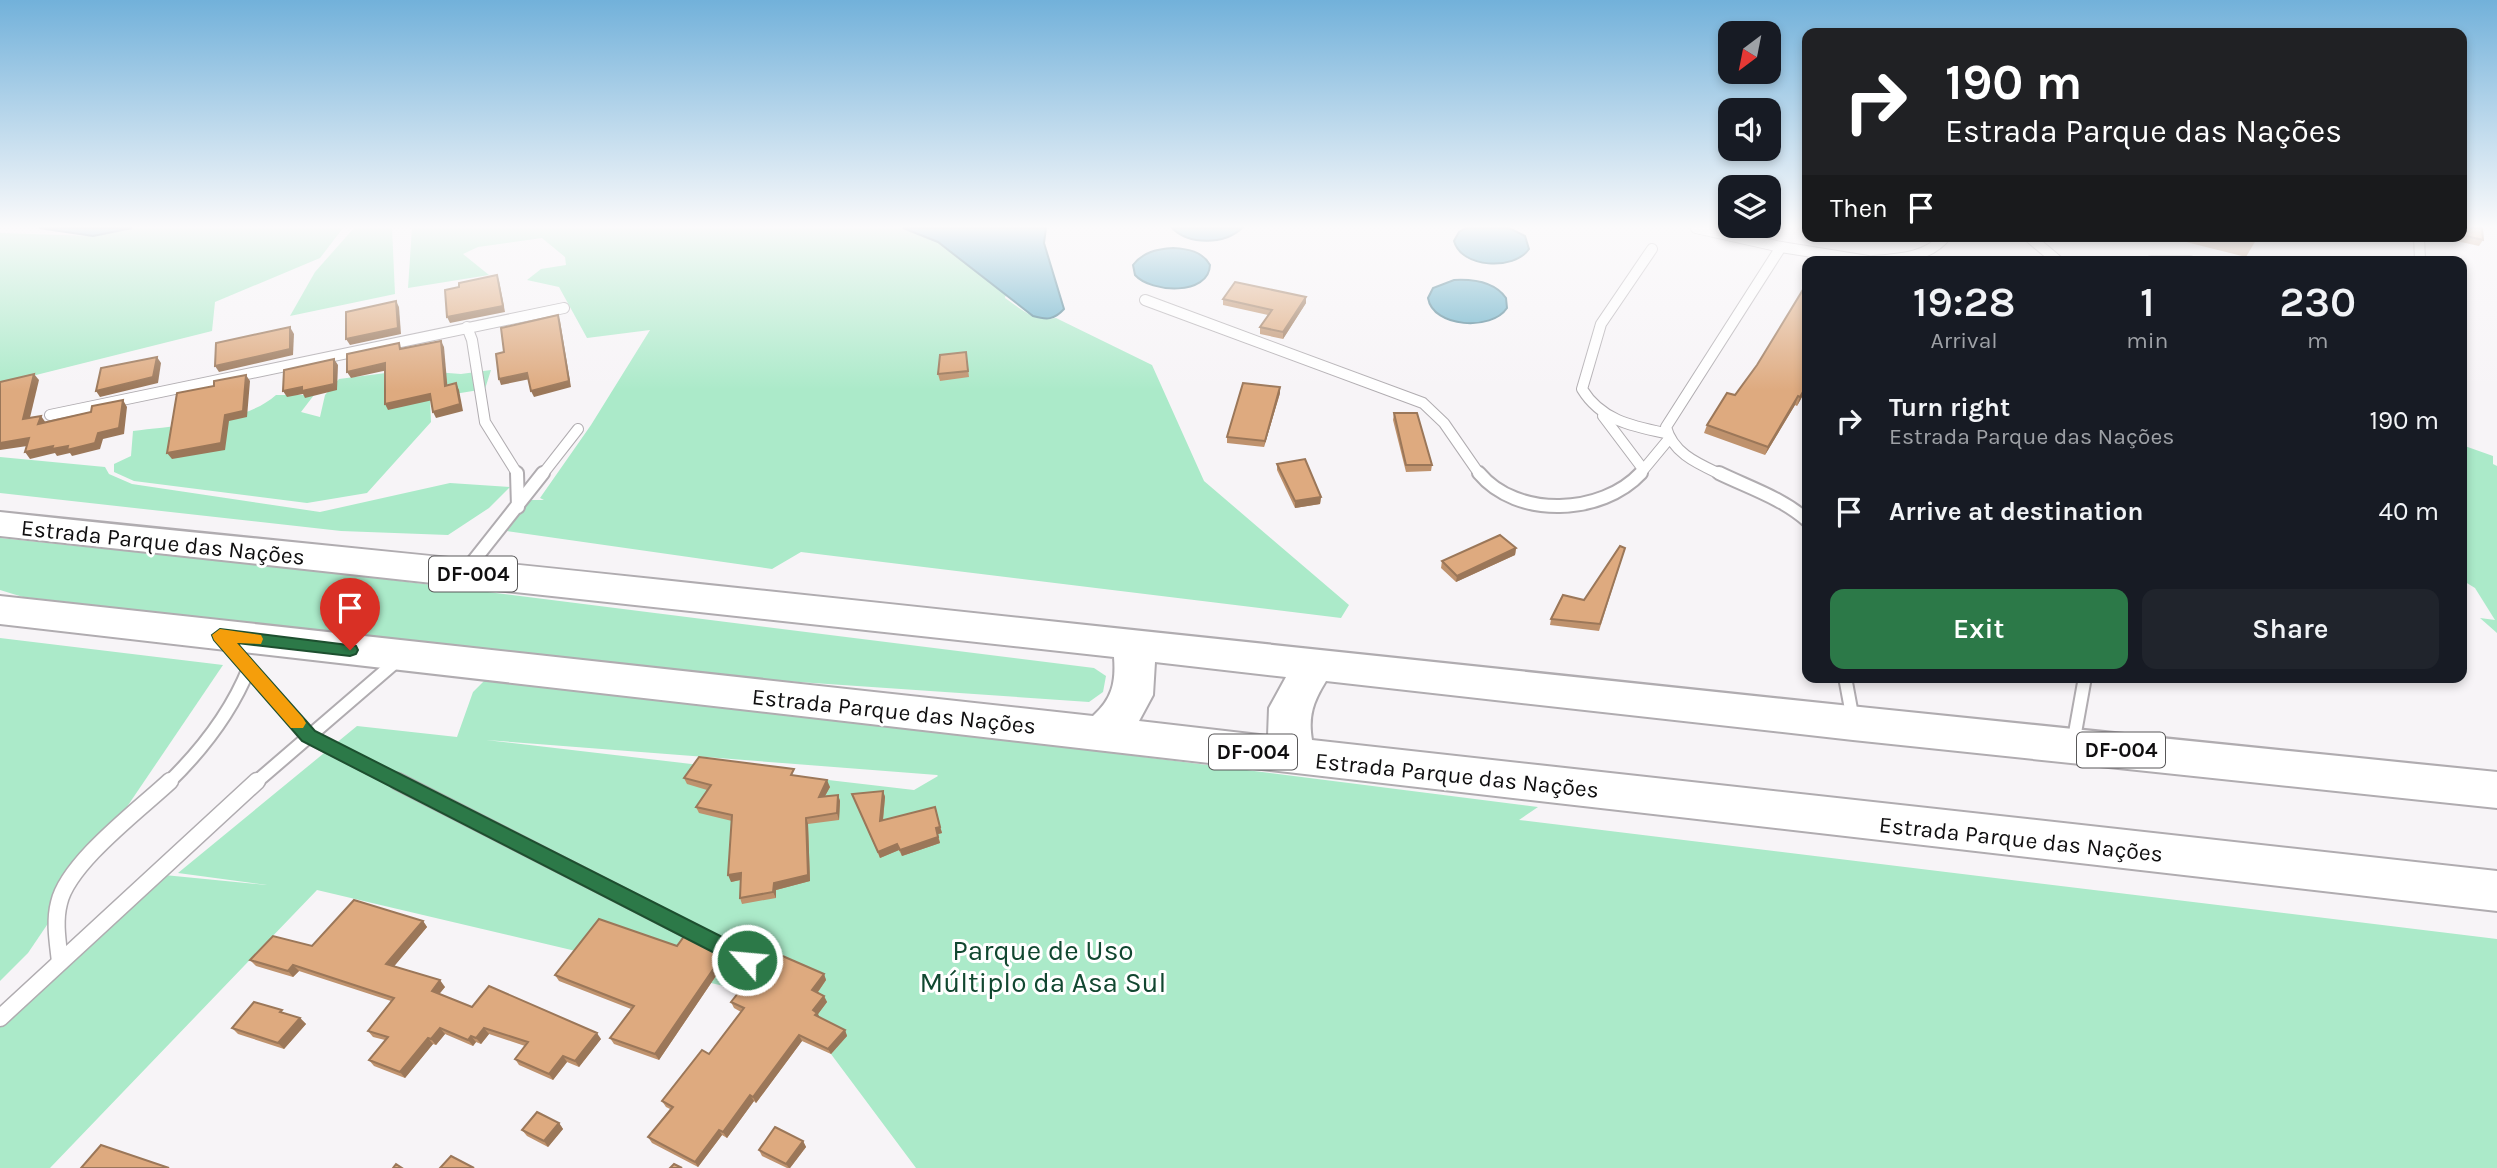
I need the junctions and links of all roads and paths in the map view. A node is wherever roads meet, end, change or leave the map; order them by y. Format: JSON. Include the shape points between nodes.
{"nodes":[{"id":1,"x":1629,"y":283,"type":"edge"},
{"id":2,"x":1758,"y":283,"type":"edge"},
{"id":3,"x":1145,"y":300,"type":"dead end"},
{"id":4,"x":564,"y":307,"type":"dead end"},
{"id":5,"x":467,"y":327,"type":"junction"},
{"id":6,"x":50,"y":415,"type":"dead end"},
{"id":7,"x":1602,"y":415,"type":"junction"},
{"id":8,"x":578,"y":429,"type":"dead end"},
{"id":9,"x":1667,"y":437,"type":"junction"},
{"id":10,"x":1643,"y":469,"type":"junction"},
{"id":11,"x":517,"y":507,"type":"junction"},
{"id":12,"x":1802,"y":511,"type":"edge"},
{"id":13,"x":0,"y":524,"type":"edge"},
{"id":14,"x":464,"y":573,"type":"junction"},
{"id":15,"x":0,"y":610,"type":"edge"},
{"id":16,"x":220,"y":635,"type":"junction"},
{"id":17,"x":1133,"y":646,"type":"junction"},
{"id":18,"x":401,"y":656,"type":"junction"},
{"id":19,"x":1315,"y":666,"type":"junction"},
{"id":20,"x":249,"y":668,"type":"junction"},
{"id":21,"x":1845,"y":683,"type":"edge"},
{"id":22,"x":2084,"y":683,"type":"edge"},
{"id":23,"x":1853,"y":724,"type":"junction"},
{"id":24,"x":1102,"y":734,"type":"junction"},
{"id":25,"x":308,"y":736,"type":"junction"},
{"id":26,"x":2073,"y":745,"type":"junction"},
{"id":27,"x":1293,"y":757,"type":"junction"},
{"id":28,"x":2497,"y":790,"type":"edge"},
{"id":29,"x":2497,"y":891,"type":"edge"},
{"id":30,"x":747,"y":960,"type":"dead end"},
{"id":31,"x":60,"y":962,"type":"junction"},
{"id":32,"x":0,"y":1018,"type":"edge"}],
"edges":[{"from":1,"to":7,"type":"lane","via":[[1601,324],[1582,389]]},
{"from":2,"to":9,"type":"lane","via":[[1666,427]]},
{"from":3,"to":10,"type":"lane","via":[[1423,403],[1449,427],[1492,486],[1515,498],[1548,505],[1590,503],[1626,487]]},
{"from":4,"to":5,"type":"lane"},
{"from":5,"to":6,"type":"lane"},
{"from":5,"to":11,"type":"lane","via":[[485,422],[518,474]]},
{"from":7,"to":9,"type":"lane"},
{"from":7,"to":10,"type":"lane"},
{"from":8,"to":11,"type":"lane"},
{"from":9,"to":10,"type":"lane"},
{"from":9,"to":12,"type":"lane","via":[[1696,463]]},
{"from":11,"to":14,"type":"lane"},
{"from":13,"to":14,"type":"highway","name":"Estrada Parque das Nações","number":"DF-004"},
{"from":14,"to":17,"type":"highway","name":"Estrada Parque das Nações","number":"DF-004"},
{"from":15,"to":16,"type":"highway","name":"Estrada Parque das Nações","number":"DF-004"},
{"from":16,"to":18,"type":"highway","name":"Estrada Parque das Nações","number":"DF-004"},
{"from":16,"to":20,"type":"lane"},
{"from":17,"to":19,"type":"highway","name":"Estrada Parque das Nações","number":"DF-004"},
{"from":17,"to":24,"type":"highway","via":[[1134,694],[1123,714]]},
{"from":18,"to":24,"type":"highway","name":"Estrada Parque das Nações","number":"DF-004"},
{"from":18,"to":25,"type":"lane"},
{"from":19,"to":23,"type":"highway","name":"Estrada Parque das Nações","number":"DF-004"},
{"from":19,"to":27,"type":"highway","via":[[1286,719]]},
{"from":20,"to":25,"type":"lane"},
{"from":20,"to":31,"type":"lane","via":[[226,720],[67,883],[58,905]]},
{"from":21,"to":23,"type":"lane"},
{"from":22,"to":26,"type":"lane"},
{"from":23,"to":26,"type":"highway","name":"Estrada Parque das Nações","number":"DF-004"},
{"from":24,"to":27,"type":"highway","name":"Estrada Parque das Nações","number":"DF-004"},
{"from":25,"to":30,"type":"lane"},
{"from":25,"to":31,"type":"lane"},
{"from":26,"to":28,"type":"highway","name":"Estrada Parque das Nações","number":"DF-004"},
{"from":27,"to":29,"type":"highway","name":"Estrada Parque das Nações","number":"DF-004"},
{"from":31,"to":32,"type":"lane"}]}
